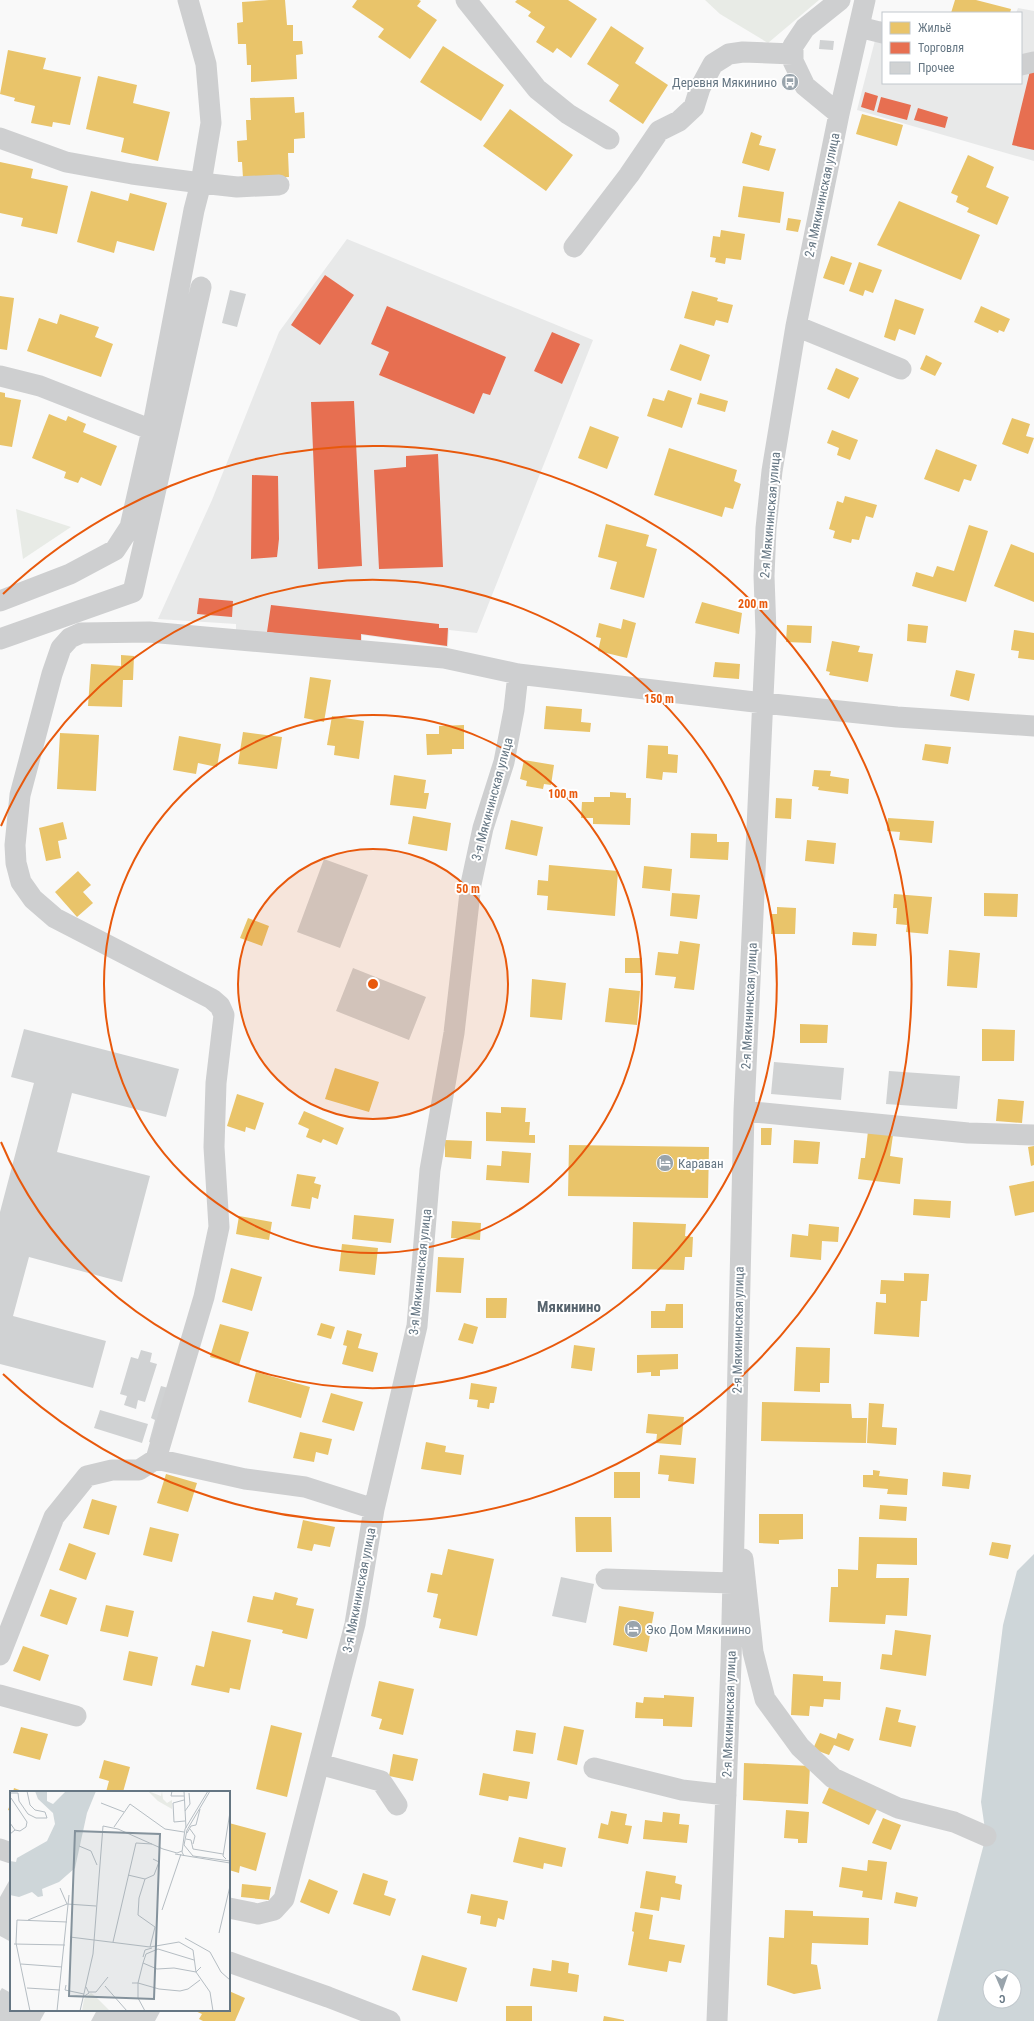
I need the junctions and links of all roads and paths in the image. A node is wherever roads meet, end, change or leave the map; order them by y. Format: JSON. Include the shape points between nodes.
{"nodes":[{"id":1,"x":188,"y":0,"type":"edge"},
{"id":2,"x":466,"y":0,"type":"edge"},
{"id":3,"x":840,"y":0,"type":"edge"},
{"id":4,"x":865,"y":0,"type":"edge"},
{"id":5,"x":858,"y":27,"type":"junction"},
{"id":6,"x":882,"y":33,"type":"edge"},
{"id":7,"x":793,"y":54,"type":"junction"},
{"id":8,"x":1034,"y":62,"type":"edge"},
{"id":9,"x":1022,"y":65,"type":"edge"},
{"id":10,"x":839,"y":114,"type":"junction"},
{"id":11,"x":0,"y":138,"type":"edge"},
{"id":12,"x":609,"y":139,"type":"dead end"},
{"id":13,"x":202,"y":184,"type":"junction"},
{"id":14,"x":279,"y":185,"type":"dead end"},
{"id":15,"x":574,"y":247,"type":"dead end"},
{"id":16,"x":201,"y":287,"type":"dead end"},
{"id":17,"x":796,"y":326,"type":"junction"},
{"id":18,"x":900,"y":369,"type":"dead end"},
{"id":19,"x":0,"y":376,"type":"edge"},
{"id":20,"x":152,"y":430,"type":"junction"},
{"id":21,"x":0,"y":601,"type":"edge"},
{"id":22,"x":70,"y":638,"type":"junction"},
{"id":23,"x":0,"y":640,"type":"edge"},
{"id":24,"x":518,"y":674,"type":"junction"},
{"id":25,"x":763,"y":703,"type":"junction"},
{"id":26,"x":1034,"y":726,"type":"edge"},
{"id":27,"x":744,"y":1111,"type":"junction"},
{"id":28,"x":1034,"y":1135,"type":"edge"},
{"id":29,"x":156,"y":1459,"type":"junction"},
{"id":30,"x":374,"y":1509,"type":"junction"},
{"id":31,"x":734,"y":1518,"type":"junction"},
{"id":32,"x":606,"y":1579,"type":"dead end"},
{"id":33,"x":732,"y":1583,"type":"junction"},
{"id":34,"x":0,"y":1655,"type":"edge"},
{"id":35,"x":0,"y":1695,"type":"edge"},
{"id":36,"x":76,"y":1716,"type":"dead end"},
{"id":37,"x":320,"y":1764,"type":"junction"},
{"id":38,"x":594,"y":1768,"type":"dead end"},
{"id":39,"x":726,"y":1795,"type":"junction"},
{"id":40,"x":397,"y":1805,"type":"dead end"},
{"id":41,"x":986,"y":1836,"type":"dead end"},
{"id":42,"x":0,"y":1849,"type":"edge"},
{"id":43,"x":10,"y":1853,"type":"edge"},
{"id":44,"x":230,"y":1908,"type":"edge"},
{"id":45,"x":230,"y":1962,"type":"edge"},
{"id":46,"x":390,"y":2021,"type":"edge"},
{"id":47,"x":717,"y":2021,"type":"edge"}],
"edges":[{"from":1,"to":13,"type":"street","via":[[206,64],[211,123]]},
{"from":2,"to":12,"type":"street","via":[[537,89],[568,114]]},
{"from":3,"to":7,"type":"street","via":[[805,28],[793,46]]},
{"from":4,"to":5,"type":"street","name":"2-я Мякининская улица"},
{"from":5,"to":6,"type":"street"},
{"from":5,"to":10,"type":"street","name":"2-я Мякининская улица"},
{"from":7,"to":10,"type":"street","via":[[792,62],[805,86]]},
{"from":7,"to":15,"type":"street","via":[[743,52],[729,54],[713,64],[700,88],[694,107],[679,121],[659,131]]},
{"from":8,"to":9,"type":"street"},
{"from":10,"to":17,"type":"street","name":"2-я Мякининская улица"},
{"from":11,"to":13,"type":"street","via":[[66,162]]},
{"from":13,"to":14,"type":"street","via":[[237,187]]},
{"from":13,"to":20,"type":"street","via":[[194,210]]},
{"from":16,"to":23,"type":"street","via":[[133,592]]},
{"from":17,"to":18,"type":"street"},
{"from":17,"to":25,"type":"street","name":"2-я Мякининская улица","via":[[772,472],[766,528]]},
{"from":19,"to":20,"type":"street","via":[[40,386]]},
{"from":20,"to":21,"type":"street","via":[[130,527],[115,550],[70,574]]},
{"from":22,"to":23,"type":"street","via":[[56,635]]},
{"from":22,"to":24,"type":"street","via":[[81,633],[149,632],[444,658]]},
{"from":22,"to":29,"type":"street","via":[[61,648],[52,674],[20,795],[15,845],[21,882],[33,899],[55,918],[212,999],[220,1006],[224,1015],[216,1083],[214,1147],[219,1227],[204,1297]]},
{"from":24,"to":25,"type":"street"},
{"from":24,"to":30,"type":"street","name":"3-я Мякининская улица","via":[[504,762],[483,828],[471,884],[454,1033],[430,1170],[417,1326]]},
{"from":25,"to":26,"type":"street","via":[[897,717]]},
{"from":25,"to":27,"type":"street","name":"2-я Мякининская улица"},
{"from":27,"to":28,"type":"street","via":[[968,1133]]},
{"from":27,"to":31,"type":"street","name":"2-я Мякининская улица"},
{"from":29,"to":30,"type":"street","via":[[245,1479],[305,1487]]},
{"from":29,"to":34,"type":"street","via":[[139,1470],[112,1470],[87,1476],[54,1517]]},
{"from":30,"to":37,"type":"street","name":"3-я Мякининская улица","via":[[355,1624]]},
{"from":31,"to":33,"type":"street","name":"2-я Мякининская улица"},
{"from":31,"to":41,"type":"street","via":[[745,1569],[753,1652],[765,1699],[800,1747],[833,1778],[898,1808],[954,1822]]},
{"from":32,"to":33,"type":"street"},
{"from":33,"to":39,"type":"street","name":"2-я Мякининская улица"},
{"from":35,"to":36,"type":"street"},
{"from":37,"to":40,"type":"street","via":[[381,1781]]},
{"from":37,"to":44,"type":"street","name":"3-я Мякининская улица","via":[[284,1898],[274,1910],[258,1914]]},
{"from":38,"to":39,"type":"street","via":[[682,1790]]},
{"from":39,"to":47,"type":"street","name":"2-я Мякининская улица"},
{"from":42,"to":43,"type":"street"},
{"from":45,"to":46,"type":"street"}]}
